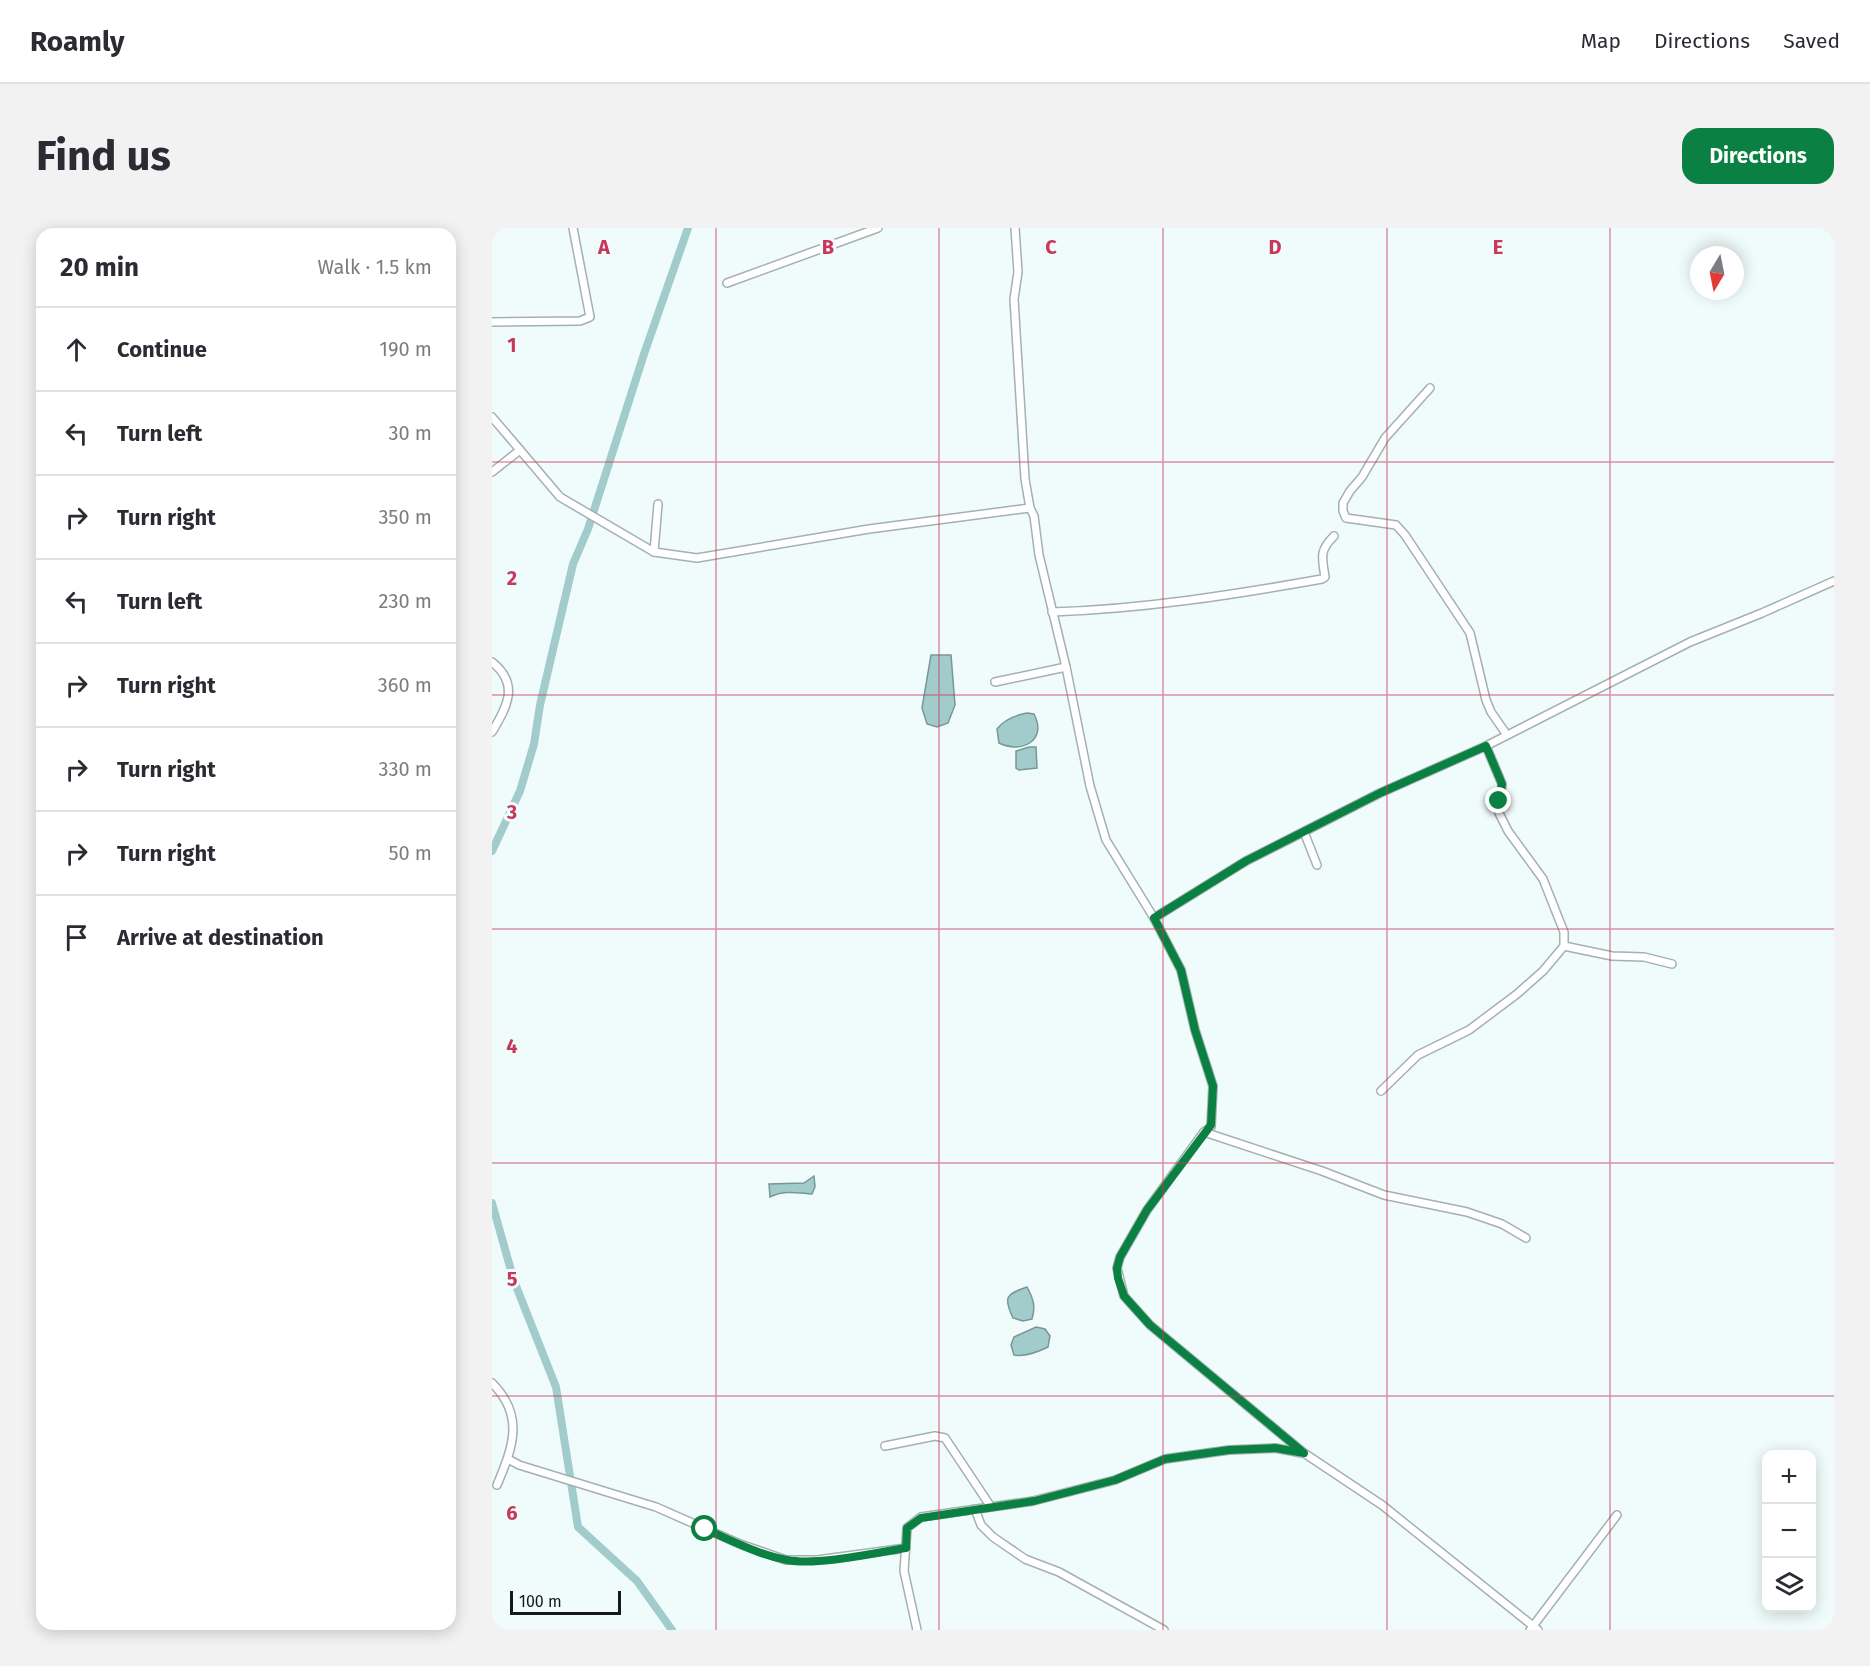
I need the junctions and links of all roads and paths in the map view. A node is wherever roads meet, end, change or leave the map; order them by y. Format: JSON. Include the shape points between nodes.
{"nodes":[{"id":1,"x":573,"y":228,"type":"edge"},
{"id":2,"x":878,"y":228,"type":"edge"},
{"id":3,"x":1015,"y":228,"type":"edge"},
{"id":4,"x":727,"y":283,"type":"dead end"},
{"id":5,"x":492,"y":322,"type":"edge"},
{"id":6,"x":1430,"y":388,"type":"dead end"},
{"id":7,"x":492,"y":417,"type":"edge"},
{"id":8,"x":520,"y":450,"type":"junction"},
{"id":9,"x":492,"y":472,"type":"edge"},
{"id":10,"x":658,"y":504,"type":"dead end"},
{"id":11,"x":1030,"y":508,"type":"junction"},
{"id":12,"x":1334,"y":536,"type":"dead end"},
{"id":13,"x":654,"y":552,"type":"junction"},
{"id":14,"x":1834,"y":581,"type":"edge"},
{"id":15,"x":1052,"y":612,"type":"junction"},
{"id":16,"x":492,"y":662,"type":"edge"},
{"id":17,"x":1066,"y":667,"type":"junction"},
{"id":18,"x":995,"y":682,"type":"dead end"},
{"id":19,"x":492,"y":732,"type":"edge"},
{"id":20,"x":1507,"y":735,"type":"junction"},
{"id":21,"x":1486,"y":746,"type":"junction"},
{"id":22,"x":1304,"y":832,"type":"junction"},
{"id":23,"x":1317,"y":865,"type":"dead end"},
{"id":24,"x":1154,"y":918,"type":"junction"},
{"id":25,"x":1564,"y":946,"type":"junction"},
{"id":26,"x":1672,"y":964,"type":"dead end"},
{"id":27,"x":1381,"y":1090,"type":"dead end"},
{"id":28,"x":1204,"y":1132,"type":"junction"},
{"id":29,"x":1526,"y":1238,"type":"dead end"},
{"id":30,"x":492,"y":1383,"type":"edge"},
{"id":31,"x":885,"y":1446,"type":"dead end"},
{"id":32,"x":1304,"y":1453,"type":"junction"},
{"id":33,"x":508,"y":1459,"type":"junction"},
{"id":34,"x":497,"y":1485,"type":"dead end"},
{"id":35,"x":991,"y":1507,"type":"junction"},
{"id":36,"x":975,"y":1509,"type":"junction"},
{"id":37,"x":1617,"y":1515,"type":"dead end"},
{"id":38,"x":906,"y":1548,"type":"junction"},
{"id":39,"x":1534,"y":1629,"type":"edge"},
{"id":40,"x":917,"y":1630,"type":"edge"},
{"id":41,"x":1164,"y":1630,"type":"edge"}],
"edges":[{"from":1,"to":5,"type":"street","via":[[590,317],[579,321]]},
{"from":2,"to":4,"type":"street"},
{"from":3,"to":11,"type":"street","via":[[1018,272],[1014,299]]},
{"from":6,"to":20,"type":"street","via":[[1385,438],[1343,503],[1343,511],[1346,518],[1396,525],[1405,535],[1470,633],[1486,700]]},
{"from":7,"to":8,"type":"street"},
{"from":8,"to":9,"type":"street"},
{"from":8,"to":13,"type":"street","via":[[560,497]]},
{"from":10,"to":13,"type":"street"},
{"from":11,"to":13,"type":"street","via":[[869,529],[696,558]]},
{"from":11,"to":15,"type":"street"},
{"from":12,"to":15,"type":"street","via":[[1323,550],[1322,579],[1221,597]]},
{"from":14,"to":20,"type":"street","via":[[1690,642]]},
{"from":15,"to":17,"type":"street"},
{"from":16,"to":19,"type":"street","via":[[507,681],[510,696]]},
{"from":17,"to":18,"type":"street"},
{"from":17,"to":24,"type":"street","via":[[1090,786],[1106,840]]},
{"from":20,"to":21,"type":"street"},
{"from":21,"to":22,"type":"street"},
{"from":21,"to":25,"type":"street","via":[[1502,784],[1499,813],[1543,879],[1564,932]]},
{"from":22,"to":23,"type":"street"},
{"from":22,"to":24,"type":"street","via":[[1246,861]]},
{"from":24,"to":28,"type":"street","via":[[1181,970],[1213,1086],[1210,1127]]},
{"from":25,"to":26,"type":"street"},
{"from":25,"to":27,"type":"street","via":[[1517,994],[1469,1030],[1418,1055]]},
{"from":28,"to":29,"type":"street","via":[[1384,1195],[1467,1212],[1502,1224]]},
{"from":28,"to":32,"type":"street","via":[[1147,1210],[1120,1257],[1118,1278],[1124,1296],[1150,1325]]},
{"from":30,"to":33,"type":"street","via":[[511,1411],[512,1445]]},
{"from":31,"to":35,"type":"street","via":[[935,1436],[945,1438]]},
{"from":32,"to":35,"type":"street","via":[[1275,1448],[1165,1459],[1115,1480],[1034,1501]]},
{"from":32,"to":39,"type":"street","via":[[1382,1505]]},
{"from":33,"to":34,"type":"street"},
{"from":33,"to":38,"type":"street","via":[[623,1495],[786,1560],[817,1560]]},
{"from":35,"to":36,"type":"street"},
{"from":36,"to":38,"type":"street","via":[[921,1518],[907,1528]]},
{"from":36,"to":41,"type":"street","via":[[981,1525],[1025,1559],[1059,1572]]},
{"from":37,"to":39,"type":"street"},
{"from":38,"to":40,"type":"street","via":[[904,1571]]}]}
